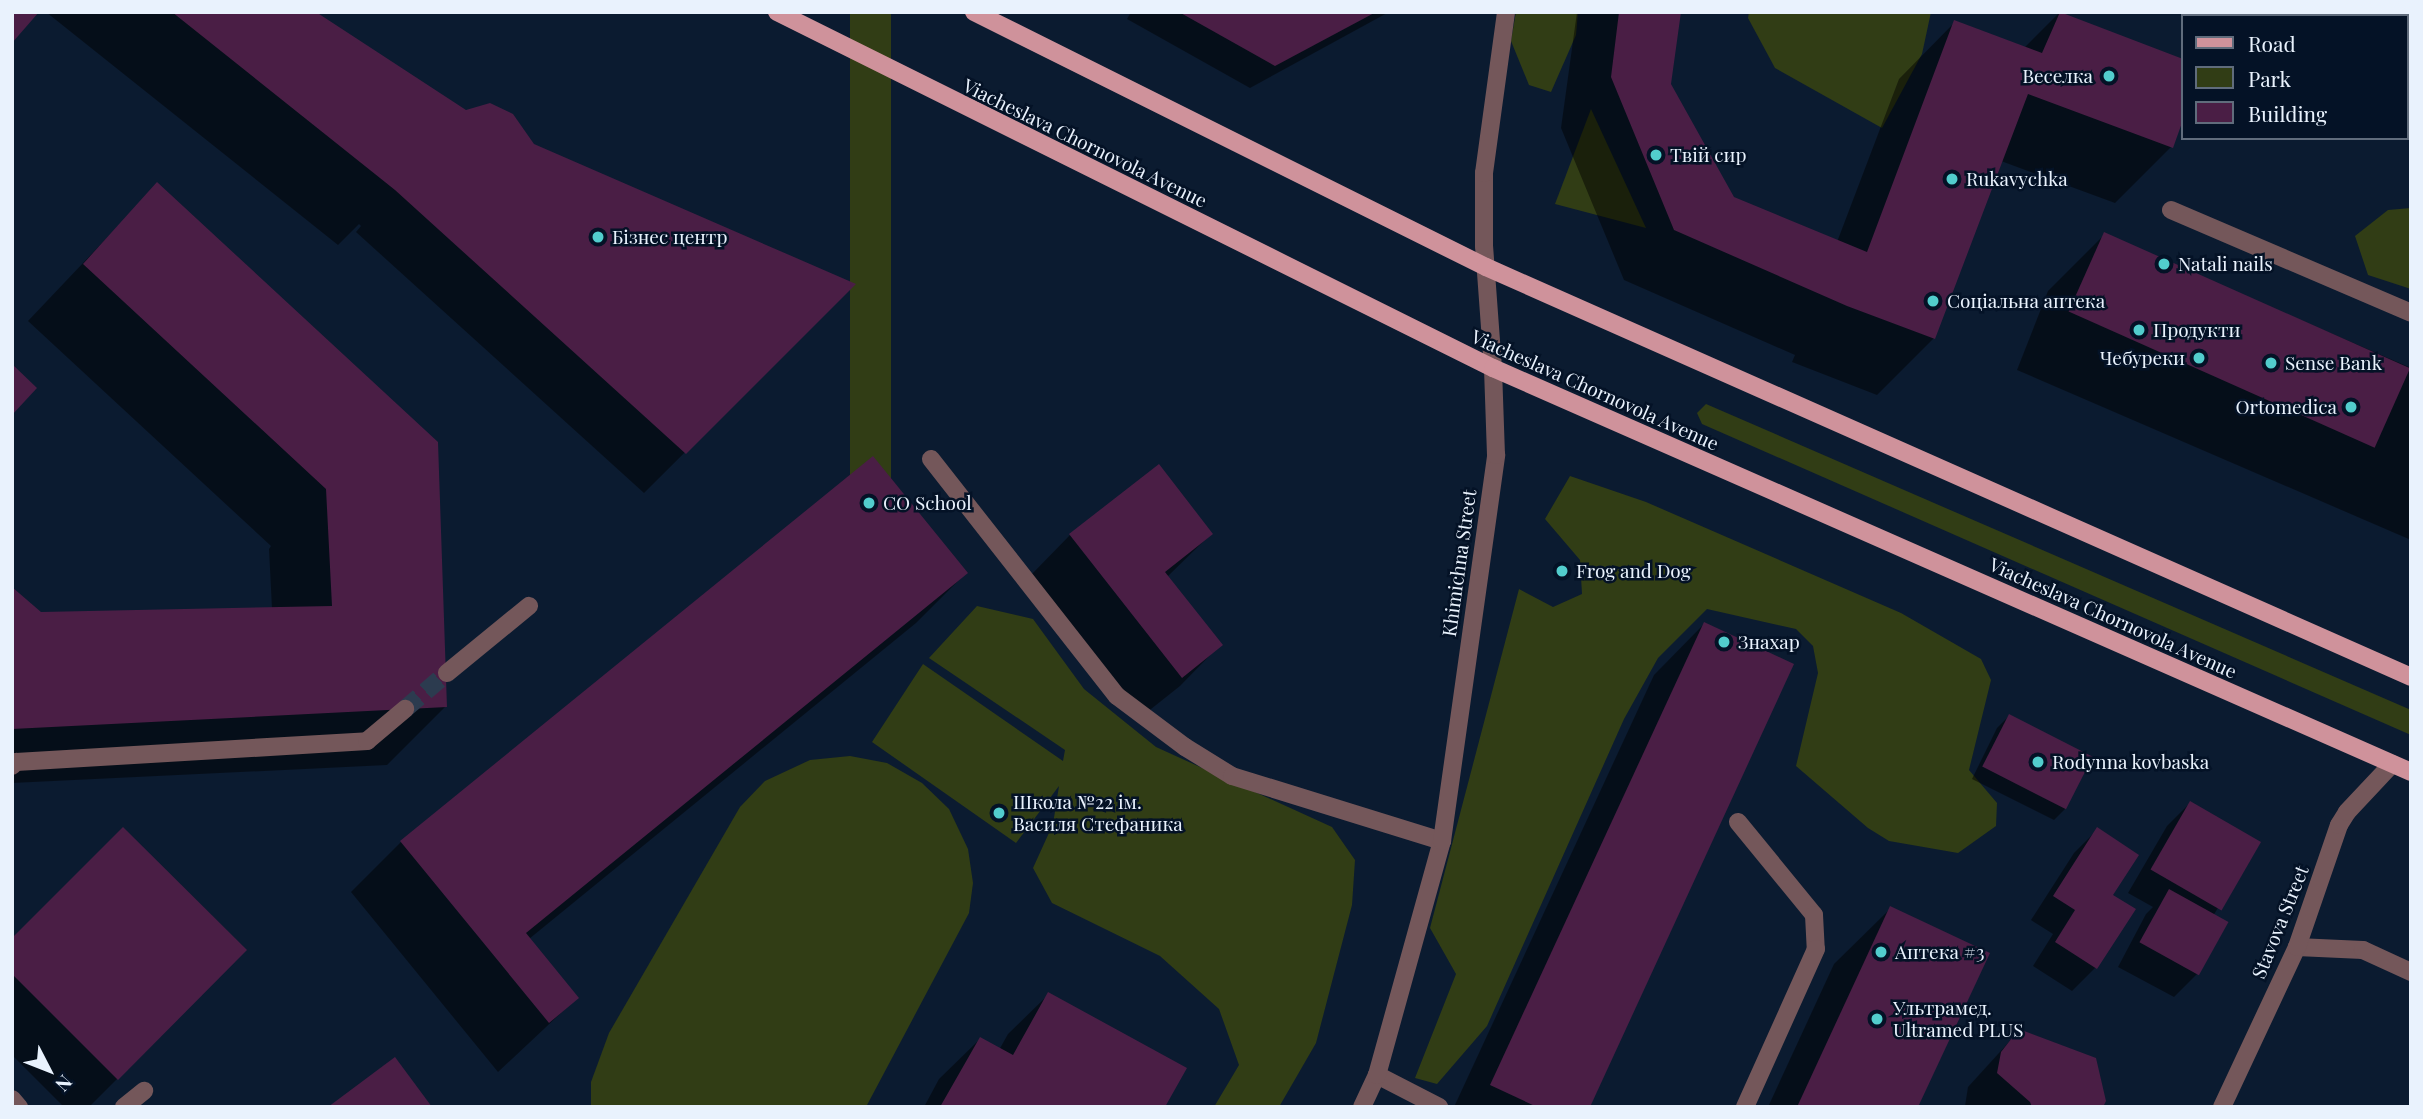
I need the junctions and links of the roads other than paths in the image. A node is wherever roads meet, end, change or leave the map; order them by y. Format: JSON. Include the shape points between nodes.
{"nodes":[{"id":1,"x":777,"y":12,"type":"edge"},
{"id":2,"x":974,"y":12,"type":"edge"},
{"id":3,"x":1506,"y":12,"type":"edge"},
{"id":4,"x":2171,"y":210,"type":"dead end"},
{"id":5,"x":1486,"y":267,"type":"junction"},
{"id":6,"x":2411,"y":313,"type":"edge"},
{"id":7,"x":1493,"y":368,"type":"junction"},
{"id":8,"x":931,"y":459,"type":"dead end"},
{"id":9,"x":529,"y":606,"type":"dead end"},
{"id":10,"x":447,"y":673,"type":"tunnel mouth"},
{"id":11,"x":2411,"y":677,"type":"edge"},
{"id":12,"x":405,"y":709,"type":"tunnel mouth"},
{"id":13,"x":2392,"y":764,"type":"junction"},
{"id":14,"x":12,"y":766,"type":"edge"},
{"id":15,"x":2411,"y":772,"type":"edge"},
{"id":16,"x":1738,"y":822,"type":"dead end"},
{"id":17,"x":1442,"y":841,"type":"junction"},
{"id":18,"x":2297,"y":947,"type":"junction"},
{"id":19,"x":2411,"y":972,"type":"edge"},
{"id":20,"x":1377,"y":1075,"type":"junction"},
{"id":21,"x":144,"y":1091,"type":"dead end"},
{"id":22,"x":12,"y":1099,"type":"edge"},
{"id":23,"x":19,"y":1107,"type":"edge"},
{"id":24,"x":124,"y":1107,"type":"edge"},
{"id":25,"x":1362,"y":1107,"type":"edge"},
{"id":26,"x":1439,"y":1107,"type":"edge"},
{"id":27,"x":1745,"y":1107,"type":"edge"},
{"id":28,"x":2222,"y":1107,"type":"edge"}],
"edges":[{"from":1,"to":7,"type":"main road","name":"Viacheslava Chornovola Avenue"},
{"from":2,"to":5,"type":"main road"},
{"from":3,"to":5,"type":"street","name":"Khimichna Street","via":[[1485,173]]},
{"from":4,"to":6,"type":"street"},
{"from":5,"to":7,"type":"street","name":"Khimichna Street"},
{"from":5,"to":11,"type":"main road"},
{"from":7,"to":13,"type":"main road","name":"Viacheslava Chornovola Avenue"},
{"from":7,"to":17,"type":"street","name":"Khimichna Street","via":[[1496,455]]},
{"from":8,"to":17,"type":"street","via":[[1117,696],[1185,747],[1232,776]]},
{"from":9,"to":10,"type":"street"},
{"from":12,"to":14,"type":"street","via":[[367,741],[16,762]]},
{"from":13,"to":15,"type":"main road","name":"Viacheslava Chornovola Avenue"},
{"from":13,"to":18,"type":"street","name":"Stavova Street","via":[[2339,825]]},
{"from":16,"to":27,"type":"street","via":[[1814,915],[1816,948]]},
{"from":17,"to":20,"type":"street","name":"Khimichna Street"},
{"from":18,"to":19,"type":"street","via":[[2363,950]]},
{"from":18,"to":28,"type":"street","name":"Stavova Street"},
{"from":20,"to":25,"type":"street","name":"Khimichna Street"},
{"from":20,"to":26,"type":"street"},
{"from":21,"to":24,"type":"street"},
{"from":22,"to":23,"type":"street"}]}
